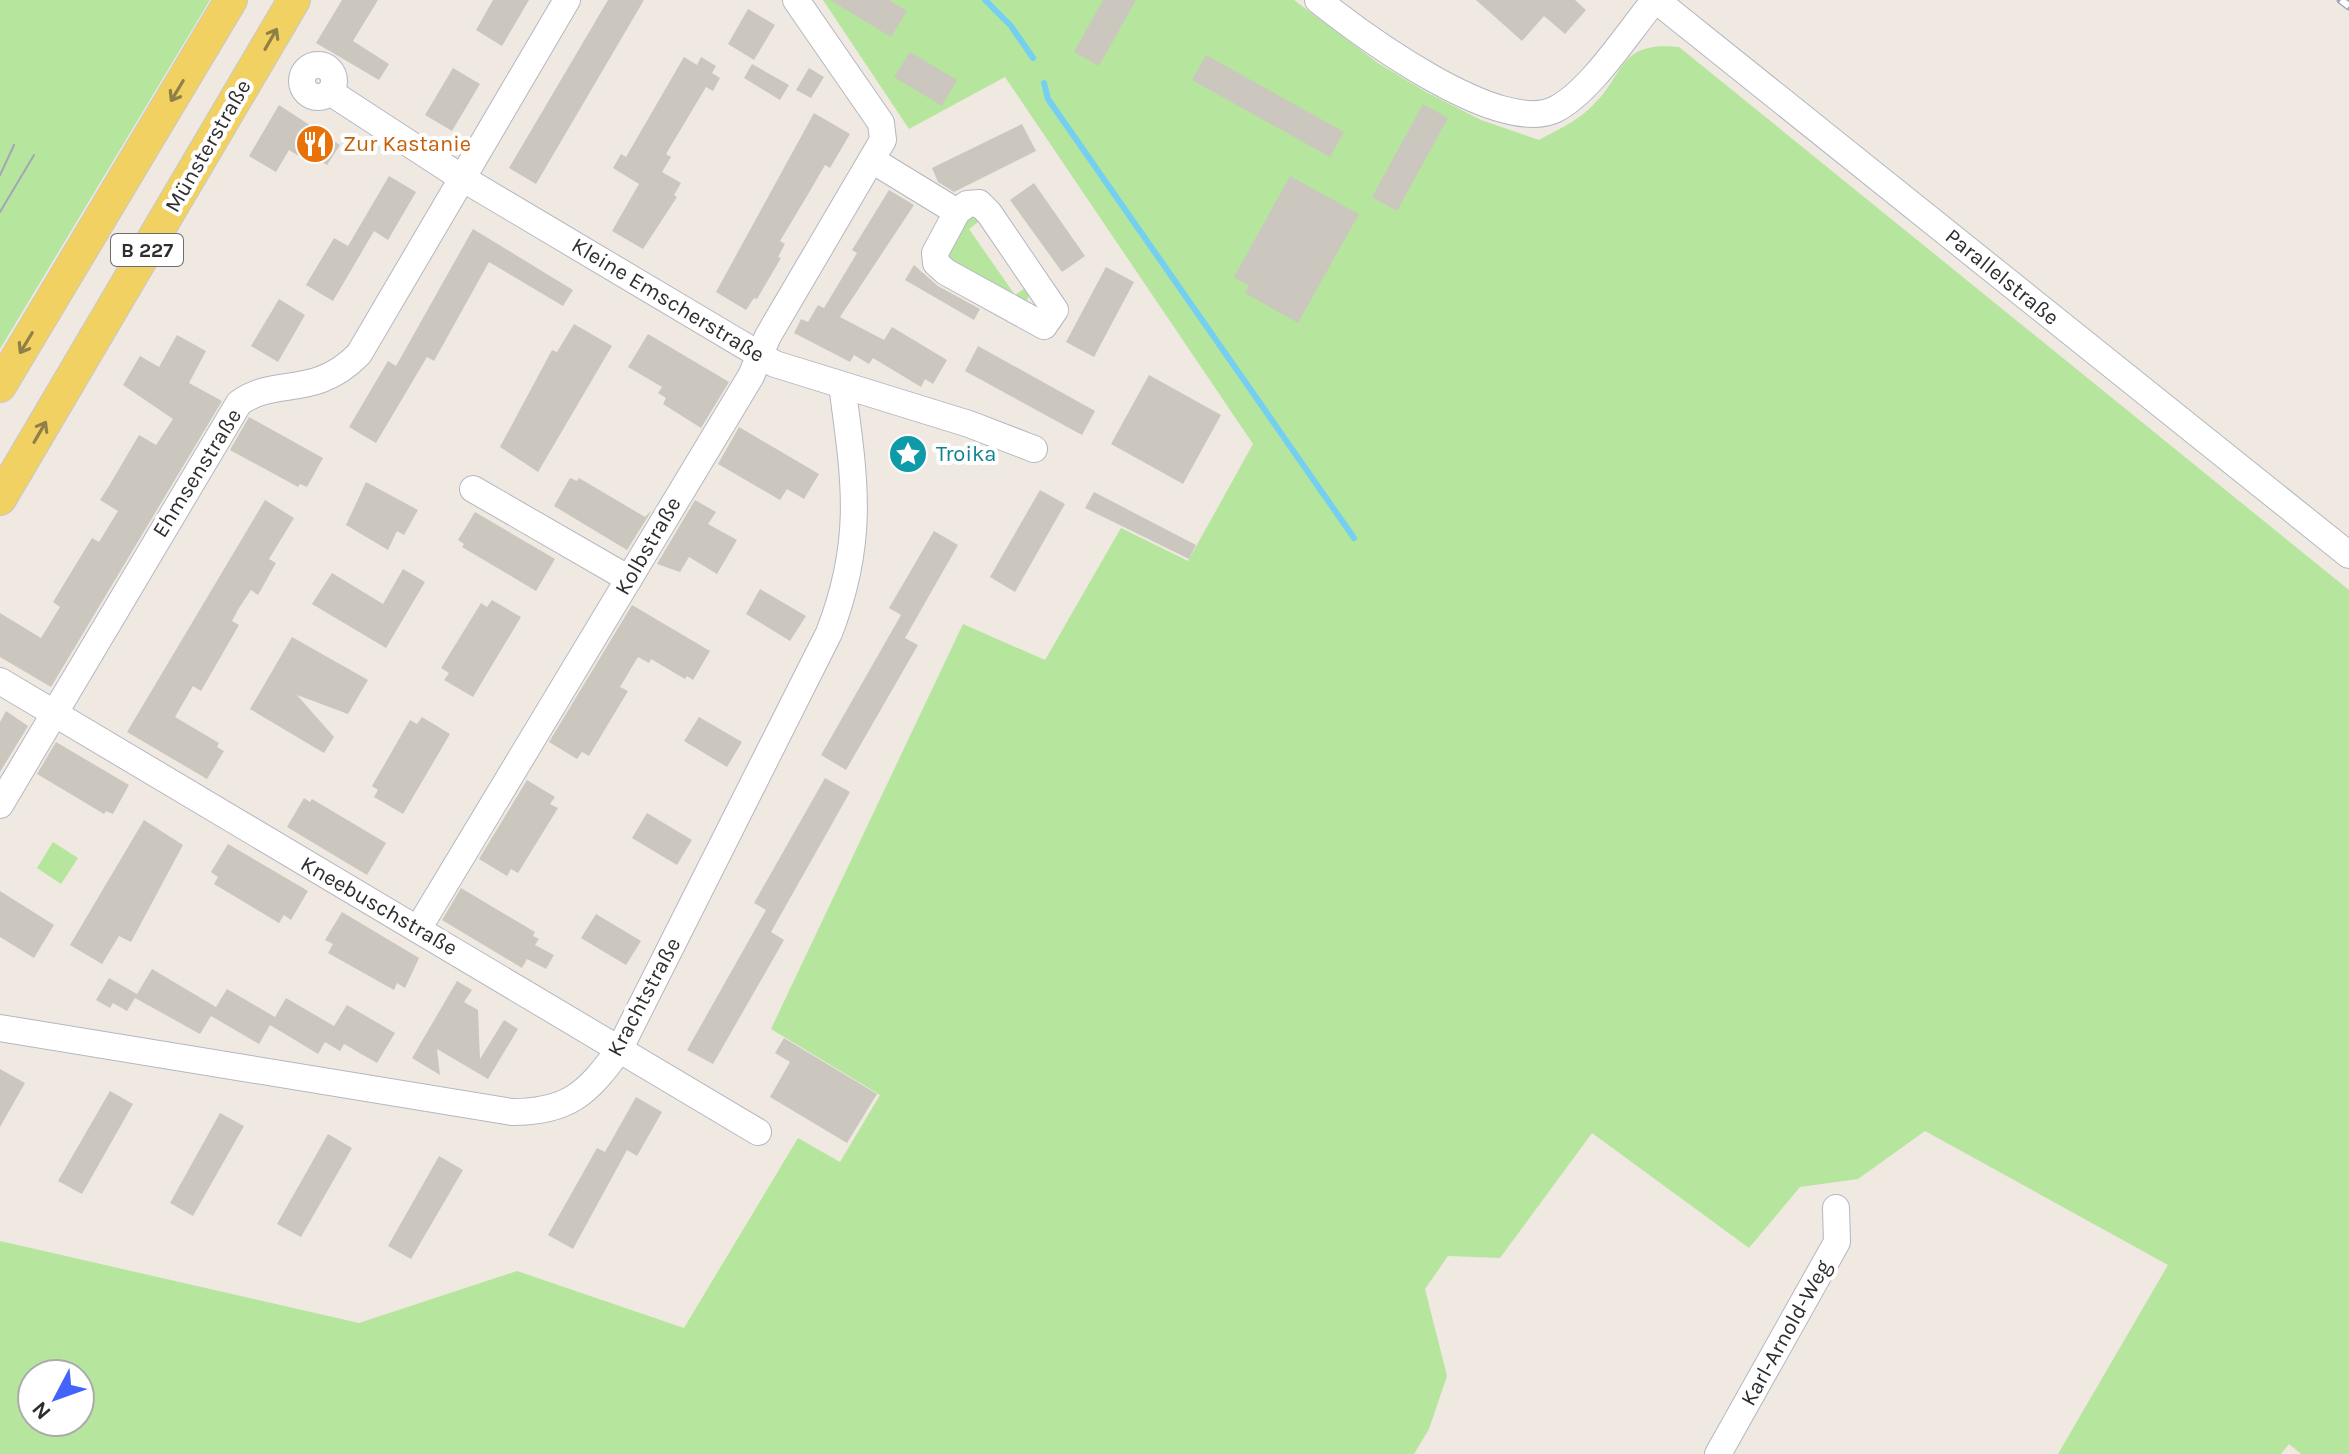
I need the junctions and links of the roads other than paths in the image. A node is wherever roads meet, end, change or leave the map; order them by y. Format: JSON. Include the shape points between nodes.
{"nodes":[{"id":1,"x":231,"y":0,"type":"edge"},
{"id":2,"x":294,"y":0,"type":"edge"},
{"id":3,"x":567,"y":0,"type":"edge"},
{"id":4,"x":796,"y":0,"type":"edge"},
{"id":5,"x":1318,"y":0,"type":"edge"},
{"id":6,"x":1655,"y":0,"type":"edge"},
{"id":7,"x":330,"y":92,"type":"dead end"},
{"id":8,"x":872,"y":160,"type":"junction"},
{"id":9,"x":462,"y":178,"type":"junction"},
{"id":10,"x":957,"y":212,"type":"junction"},
{"id":11,"x":759,"y":355,"type":"junction"},
{"id":12,"x":842,"y":385,"type":"junction"},
{"id":13,"x":0,"y":386,"type":"edge"},
{"id":14,"x":1034,"y":449,"type":"dead end"},
{"id":15,"x":473,"y":489,"type":"dead end"},
{"id":16,"x":0,"y":499,"type":"edge"},
{"id":17,"x":2349,"y":555,"type":"edge"},
{"id":18,"x":629,"y":579,"type":"junction"},
{"id":19,"x":0,"y":681,"type":"edge"},
{"id":20,"x":55,"y":713,"type":"junction"},
{"id":21,"x":0,"y":805,"type":"edge"},
{"id":22,"x":418,"y":929,"type":"junction"},
{"id":23,"x":0,"y":1028,"type":"edge"},
{"id":24,"x":619,"y":1050,"type":"junction"},
{"id":25,"x":758,"y":1132,"type":"dead end"},
{"id":26,"x":1836,"y":1208,"type":"dead end"},
{"id":27,"x":1718,"y":1454,"type":"edge"}],
"edges":[{"from":1,"to":13,"type":"main road","number":"B 227","one_way":true},
{"from":16,"to":2,"type":"main road","name":"Münsterstraße","number":"B 227","one_way":true},
{"from":3,"to":9,"type":"street","name":"Ehmsenstraße"},
{"from":4,"to":8,"type":"street","name":"Kolbstraße","via":[[881,123],[883,140]]},
{"from":5,"to":6,"type":"street","via":[[1446,85],[1535,117],[1580,90]]},
{"from":6,"to":17,"type":"street","name":"Parallelstraße"},
{"from":7,"to":9,"type":"street","name":"Kleine Emscherstraße"},
{"from":8,"to":10,"type":"street"},
{"from":8,"to":11,"type":"street","name":"Kolbstraße"},
{"from":9,"to":11,"type":"street","name":"Kleine Emscherstraße"},
{"from":9,"to":20,"type":"street","name":"Ehmsenstraße","via":[[359,354],[311,385],[255,394],[239,403]]},
{"from":10,"to":10,"type":"street","via":[[935,253],[936,263],[1044,326],[1055,310],[989,213],[979,203]]},
{"from":11,"to":12,"type":"street","name":"Kleine Emscherstraße"},
{"from":11,"to":18,"type":"street","name":"Kolbstraße"},
{"from":12,"to":14,"type":"street","name":"Kleine Emscherstraße"},
{"from":12,"to":24,"type":"street","name":"Krachtstraße","via":[[855,482],[851,567],[842,600]]},
{"from":15,"to":18,"type":"street"},
{"from":18,"to":22,"type":"street","name":"Kolbstraße"},
{"from":19,"to":20,"type":"street","name":"Kneebuschstraße"},
{"from":20,"to":21,"type":"street","name":"Ehmsenstraße"},
{"from":20,"to":22,"type":"street","name":"Kneebuschstraße"},
{"from":22,"to":24,"type":"street","name":"Kneebuschstraße"},
{"from":23,"to":24,"type":"street","name":"Krachtstraße","via":[[512,1112],[545,1111],[570,1102],[599,1078]]},
{"from":24,"to":25,"type":"street","name":"Kneebuschstraße"},
{"from":26,"to":27,"type":"street","name":"Karl-Arnold-Weg","via":[[1837,1242]]}]}
